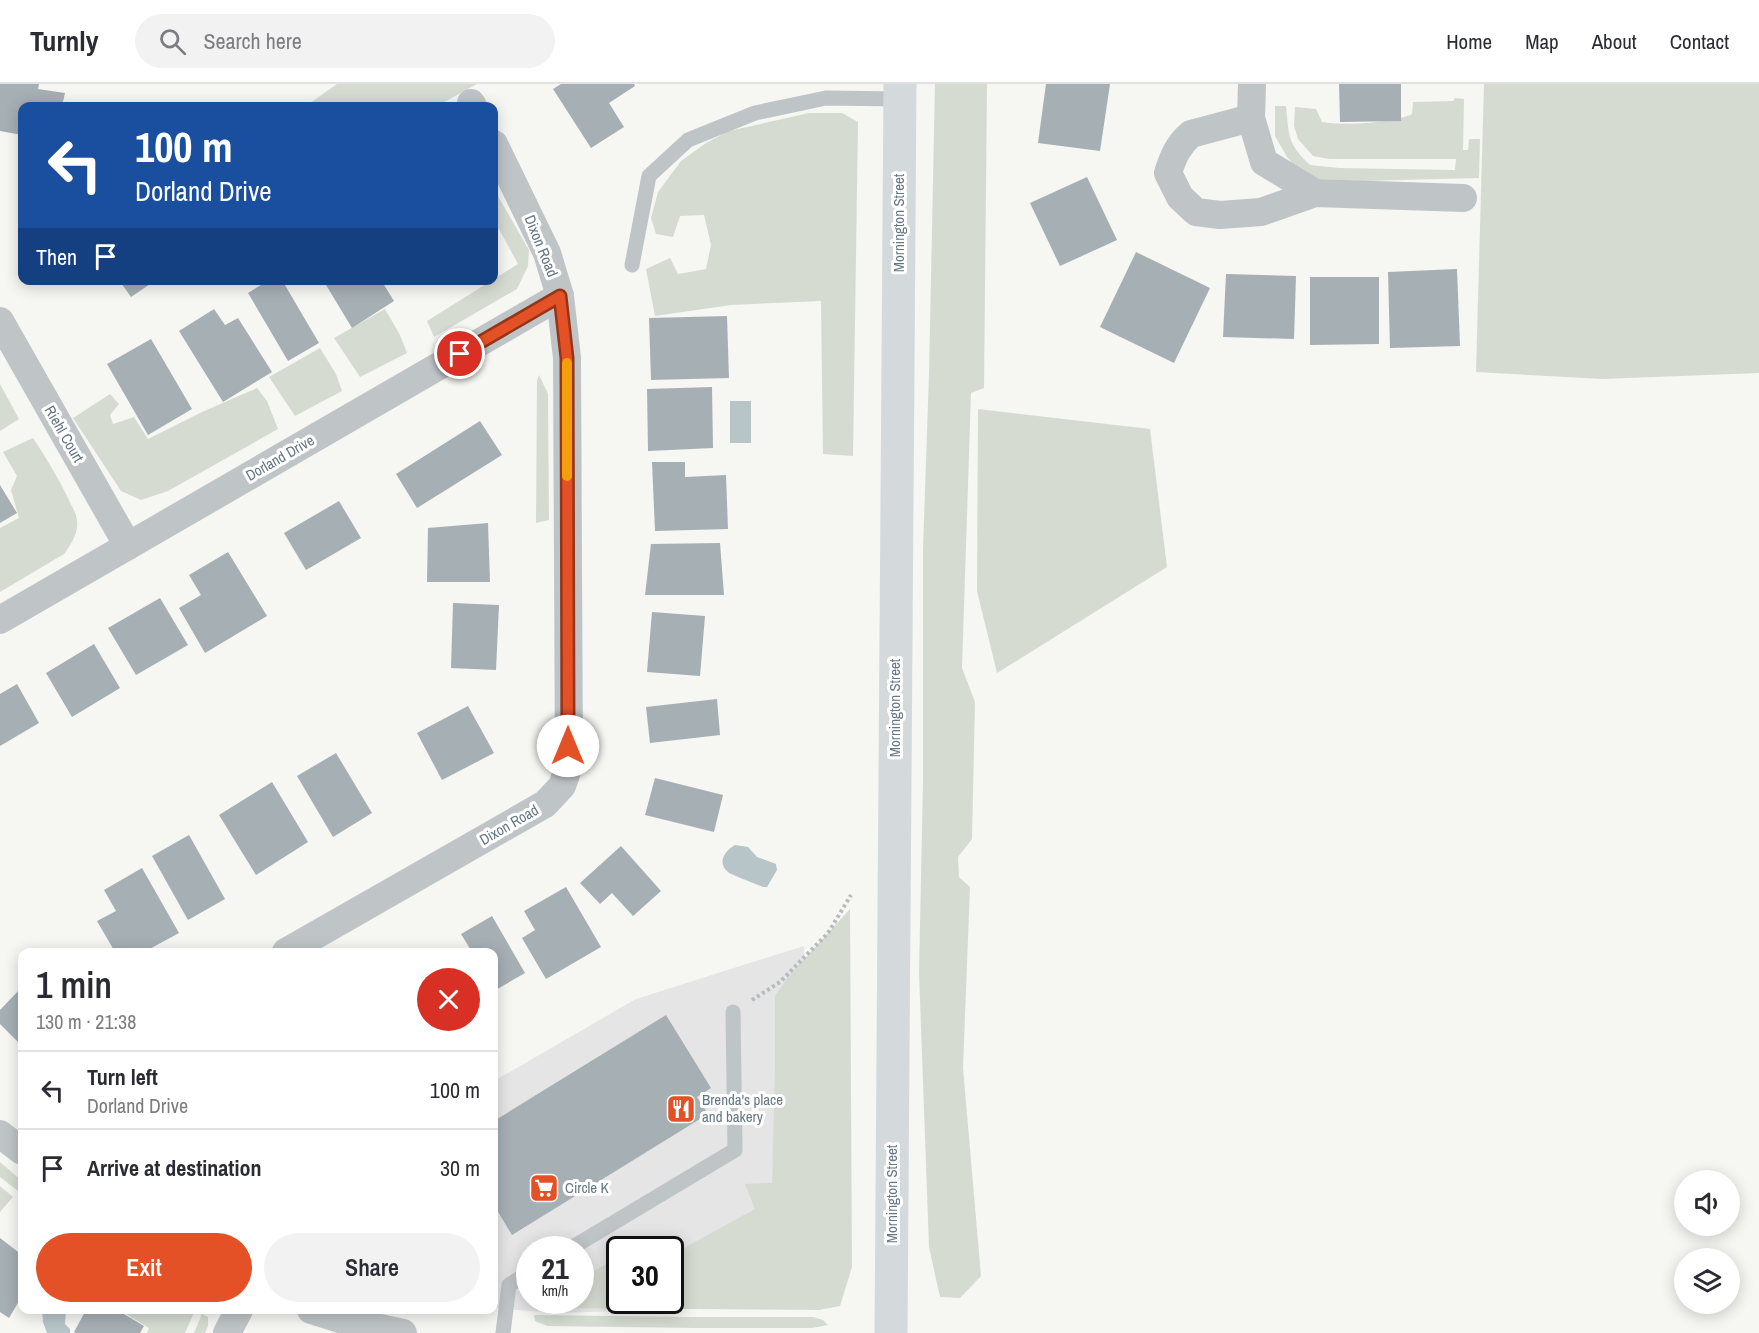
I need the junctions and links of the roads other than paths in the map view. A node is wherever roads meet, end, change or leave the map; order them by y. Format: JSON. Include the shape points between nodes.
{"nodes":[{"id":1,"x":1252,"y":84,"type":"edge"},
{"id":2,"x":900,"y":92,"type":"edge"},
{"id":3,"x":1251,"y":118,"type":"junction"},
{"id":4,"x":498,"y":152,"type":"edge"},
{"id":5,"x":1315,"y":193,"type":"junction"},
{"id":6,"x":1463,"y":198,"type":"dead end"},
{"id":7,"x":632,"y":265,"type":"dead end"},
{"id":8,"x":560,"y":296,"type":"junction"},
{"id":9,"x":0,"y":321,"type":"edge"},
{"id":10,"x":128,"y":546,"type":"junction"},
{"id":11,"x":0,"y":620,"type":"edge"},
{"id":12,"x":293,"y":948,"type":"edge"},
{"id":13,"x":734,"y":1012,"type":"road end"},
{"id":14,"x":0,"y":1134,"type":"edge"},
{"id":15,"x":18,"y":1148,"type":"edge"},
{"id":16,"x":591,"y":1236,"type":"edge"},
{"id":17,"x":516,"y":1280,"type":"edge"},
{"id":18,"x":237,"y":1314,"type":"edge"},
{"id":19,"x":324,"y":1314,"type":"edge"},
{"id":20,"x":227,"y":1333,"type":"edge"},
{"id":21,"x":403,"y":1333,"type":"edge"},
{"id":22,"x":503,"y":1333,"type":"edge"},
{"id":23,"x":891,"y":1333,"type":"edge"}],
"edges":[{"from":1,"to":3,"type":"street"},
{"from":2,"to":7,"type":"lane","via":[[825,98],[755,113],[688,140],[650,176]]},
{"from":2,"to":23,"type":"main road","name":"Mornington Street"},
{"from":3,"to":5,"type":"street","via":[[1264,162]]},
{"from":3,"to":5,"type":"street","via":[[1191,134],[1184,140],[1168,173],[1180,197],[1196,212],[1220,215],[1261,212]]},
{"from":4,"to":8,"type":"street","name":"Dixon Road","via":[[547,253]]},
{"from":5,"to":6,"type":"street"},
{"from":8,"to":10,"type":"street","name":"Dorland Drive"},
{"from":8,"to":12,"type":"street","name":"Dixon Road","via":[[567,358],[569,766],[562,786],[537,809]]},
{"from":9,"to":10,"type":"street","name":"Riehl Court"},
{"from":10,"to":11,"type":"street","name":"Dorland Drive"},
{"from":13,"to":16,"type":"lane","via":[[735,1150]]},
{"from":14,"to":15,"type":"street"},
{"from":17,"to":22,"type":"lane","via":[[508,1285]]},
{"from":18,"to":20,"type":"street"},
{"from":19,"to":21,"type":"street"}]}
